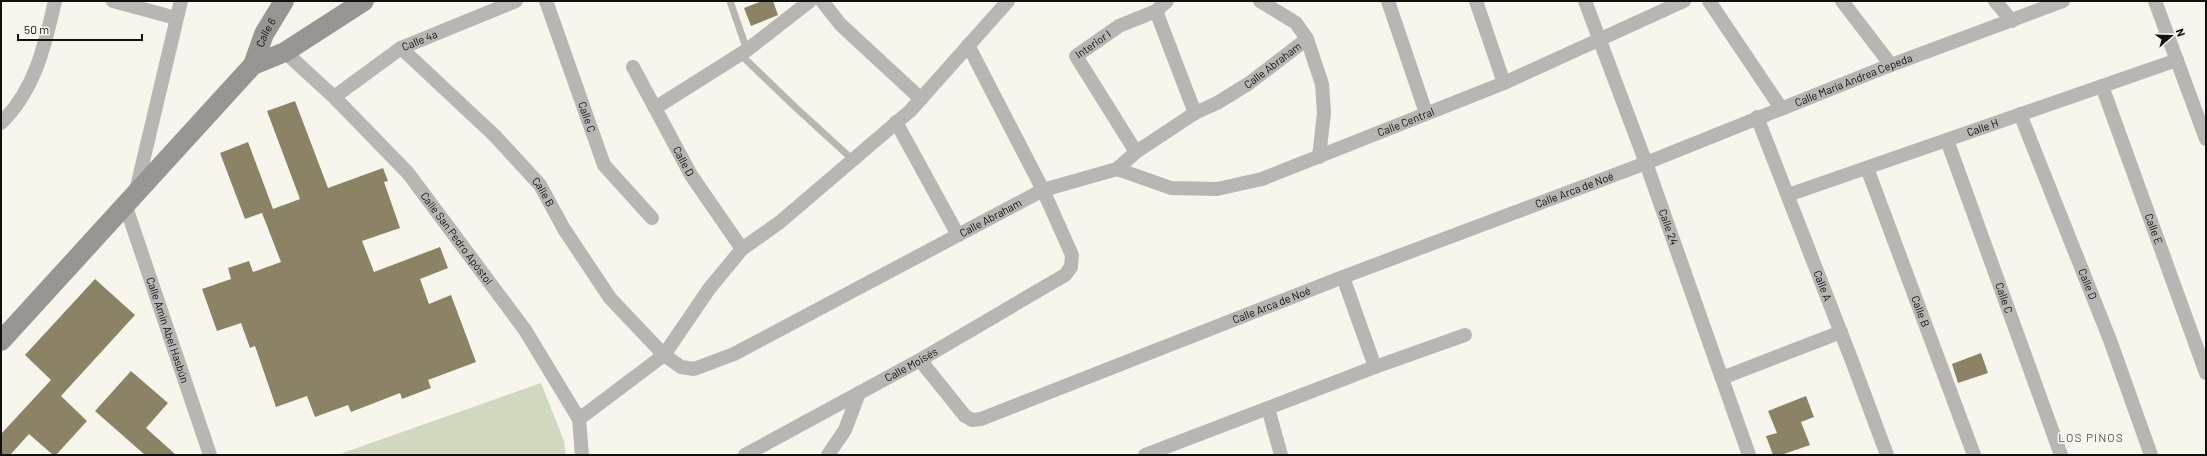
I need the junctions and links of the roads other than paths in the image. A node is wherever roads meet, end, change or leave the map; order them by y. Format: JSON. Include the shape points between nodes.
{"nodes":[{"id":1,"x":55,"y":1,"type":"edge"},
{"id":2,"x":113,"y":1,"type":"edge"},
{"id":3,"x":181,"y":1,"type":"edge"},
{"id":4,"x":284,"y":1,"type":"edge"},
{"id":5,"x":364,"y":1,"type":"edge"},
{"id":6,"x":516,"y":1,"type":"edge"},
{"id":7,"x":546,"y":1,"type":"edge"},
{"id":8,"x":730,"y":1,"type":"edge"},
{"id":9,"x":810,"y":1,"type":"edge"},
{"id":10,"x":822,"y":1,"type":"edge"},
{"id":11,"x":1008,"y":1,"type":"edge"},
{"id":12,"x":1167,"y":1,"type":"edge"},
{"id":13,"x":1260,"y":1,"type":"edge"},
{"id":14,"x":1388,"y":1,"type":"edge"},
{"id":15,"x":1476,"y":1,"type":"edge"},
{"id":16,"x":1585,"y":1,"type":"edge"},
{"id":17,"x":1684,"y":1,"type":"edge"},
{"id":18,"x":1709,"y":1,"type":"edge"},
{"id":19,"x":1842,"y":1,"type":"edge"},
{"id":20,"x":1995,"y":1,"type":"edge"},
{"id":21,"x":2063,"y":1,"type":"edge"},
{"id":22,"x":2155,"y":1,"type":"edge"},
{"id":23,"x":1156,"y":11,"type":"junction"},
{"id":24,"x":176,"y":18,"type":"junction"},
{"id":25,"x":2012,"y":21,"type":"junction"},
{"id":26,"x":1307,"y":39,"type":"junction"},
{"id":27,"x":1600,"y":40,"type":"junction"},
{"id":28,"x":968,"y":45,"type":"junction"},
{"id":29,"x":401,"y":48,"type":"junction"},
{"id":30,"x":285,"y":52,"type":"junction"},
{"id":31,"x":743,"y":52,"type":"junction"},
{"id":32,"x":2177,"y":60,"type":"junction"},
{"id":33,"x":253,"y":65,"type":"junction"},
{"id":34,"x":1891,"y":65,"type":"junction"},
{"id":35,"x":633,"y":68,"type":"dead end"},
{"id":36,"x":1504,"y":83,"type":"junction"},
{"id":37,"x":2102,"y":86,"type":"junction"},
{"id":38,"x":334,"y":97,"type":"junction"},
{"id":39,"x":921,"y":98,"type":"junction"},
{"id":40,"x":655,"y":108,"type":"junction"},
{"id":41,"x":1781,"y":108,"type":"junction"},
{"id":42,"x":1195,"y":113,"type":"junction"},
{"id":43,"x":1426,"y":113,"type":"junction"},
{"id":44,"x":2020,"y":114,"type":"junction"},
{"id":45,"x":1758,"y":117,"type":"junction"},
{"id":46,"x":2,"y":120,"type":"edge"},
{"id":47,"x":896,"y":122,"type":"junction"},
{"id":48,"x":2206,"y":139,"type":"edge"},
{"id":49,"x":1947,"y":140,"type":"junction"},
{"id":50,"x":1136,"y":152,"type":"junction"},
{"id":51,"x":1319,"y":157,"type":"junction"},
{"id":52,"x":853,"y":160,"type":"junction"},
{"id":53,"x":1646,"y":163,"type":"junction"},
{"id":54,"x":1867,"y":168,"type":"junction"},
{"id":55,"x":1117,"y":169,"type":"junction"},
{"id":56,"x":1043,"y":190,"type":"junction"},
{"id":57,"x":1788,"y":196,"type":"junction"},
{"id":58,"x":130,"y":198,"type":"junction"},
{"id":59,"x":652,"y":218,"type":"dead end"},
{"id":60,"x":958,"y":235,"type":"junction"},
{"id":61,"x":742,"y":249,"type":"junction"},
{"id":62,"x":1343,"y":277,"type":"junction"},
{"id":63,"x":1841,"y":332,"type":"junction"},
{"id":64,"x":1465,"y":335,"type":"dead end"},
{"id":65,"x":1,"y":341,"type":"edge"},
{"id":66,"x":664,"y":355,"type":"junction"},
{"id":67,"x":920,"y":360,"type":"junction"},
{"id":68,"x":1375,"y":367,"type":"junction"},
{"id":69,"x":2206,"y":373,"type":"edge"},
{"id":70,"x":1722,"y":378,"type":"junction"},
{"id":71,"x":859,"y":393,"type":"junction"},
{"id":72,"x":1268,"y":408,"type":"junction"},
{"id":73,"x":579,"y":419,"type":"junction"},
{"id":74,"x":210,"y":455,"type":"edge"},
{"id":75,"x":582,"y":455,"type":"edge"},
{"id":76,"x":745,"y":455,"type":"edge"},
{"id":77,"x":828,"y":455,"type":"edge"},
{"id":78,"x":1144,"y":455,"type":"edge"},
{"id":79,"x":1281,"y":455,"type":"edge"},
{"id":80,"x":1749,"y":455,"type":"edge"},
{"id":81,"x":1887,"y":455,"type":"edge"},
{"id":82,"x":1974,"y":455,"type":"edge"},
{"id":83,"x":2061,"y":455,"type":"edge"},
{"id":84,"x":2151,"y":455,"type":"edge"}],
"edges":[{"from":1,"to":46,"type":"street","via":[[42,57],[22,98]]},
{"from":2,"to":24,"type":"street"},
{"from":3,"to":24,"type":"street"},
{"from":4,"to":33,"type":"street","name":"Calle 6","via":[[264,34]]},
{"from":5,"to":30,"type":"street"},
{"from":6,"to":29,"type":"street","name":"Calle 4a"},
{"from":7,"to":59,"type":"street","name":"Calle C","via":[[604,165]]},
{"from":8,"to":31,"type":"lane"},
{"from":9,"to":31,"type":"street"},
{"from":10,"to":39,"type":"street","via":[[840,24]]},
{"from":11,"to":28,"type":"street"},
{"from":12,"to":23,"type":"street","name":"Interior I"},
{"from":13,"to":26,"type":"street","via":[[1296,23]]},
{"from":14,"to":43,"type":"street"},
{"from":15,"to":36,"type":"street"},
{"from":16,"to":27,"type":"street","name":"Calle 24"},
{"from":17,"to":27,"type":"street","name":"Calle Central"},
{"from":18,"to":41,"type":"street"},
{"from":19,"to":34,"type":"street"},
{"from":20,"to":25,"type":"street"},
{"from":21,"to":25,"type":"street","name":"Calle María Andrea Cepeda"},
{"from":22,"to":32,"type":"street"},
{"from":23,"to":42,"type":"street"},
{"from":23,"to":50,"type":"street","name":"Interior I","via":[[1119,26],[1076,56]]},
{"from":24,"to":58,"type":"street"},
{"from":25,"to":34,"type":"street","name":"Calle María Andrea Cepeda"},
{"from":26,"to":42,"type":"street","name":"Calle Abraham","via":[[1248,84]]},
{"from":26,"to":51,"type":"street","via":[[1322,84],[1324,113]]},
{"from":27,"to":36,"type":"street","name":"Calle Central"},
{"from":27,"to":53,"type":"street","name":"Calle 24"},
{"from":28,"to":39,"type":"street"},
{"from":28,"to":56,"type":"street"},
{"from":29,"to":38,"type":"street","name":"Calle 4a"},
{"from":29,"to":66,"type":"street","name":"Calle B","via":[[495,136],[540,185],[564,229],[610,298]]},
{"from":30,"to":33,"type":"street"},
{"from":30,"to":38,"type":"street","name":"Calle San Pedro Apóstol"},
{"from":31,"to":40,"type":"street"},
{"from":31,"to":52,"type":"lane","via":[[794,106]]},
{"from":32,"to":37,"type":"street","name":"Calle H"},
{"from":32,"to":48,"type":"street"},
{"from":33,"to":58,"type":"street"},
{"from":34,"to":41,"type":"street","name":"Calle María Andrea Cepeda"},
{"from":35,"to":40,"type":"street","name":"Calle D"},
{"from":36,"to":43,"type":"street","name":"Calle Central"},
{"from":37,"to":44,"type":"street","name":"Calle H"},
{"from":37,"to":69,"type":"street","name":"Calle E"},
{"from":38,"to":73,"type":"street","name":"Calle San Pedro Apóstol","via":[[408,173],[525,330]]},
{"from":39,"to":47,"type":"street"},
{"from":40,"to":61,"type":"street","name":"Calle D","via":[[691,175]]},
{"from":41,"to":45,"type":"street","name":"Calle María Andrea Cepeda"},
{"from":42,"to":50,"type":"street","name":"Calle Abraham"},
{"from":43,"to":51,"type":"street","name":"Calle Central"},
{"from":44,"to":49,"type":"street","name":"Calle H"},
{"from":44,"to":84,"type":"street","name":"Calle D","via":[[2110,340]]},
{"from":45,"to":53,"type":"street","name":"Calle María Andrea Cepeda"},
{"from":45,"to":57,"type":"street","name":"Calle A"},
{"from":47,"to":52,"type":"street"},
{"from":47,"to":60,"type":"street"},
{"from":49,"to":54,"type":"street","name":"Calle H"},
{"from":49,"to":83,"type":"street","name":"Calle C"},
{"from":50,"to":55,"type":"street","name":"Calle Abraham"},
{"from":51,"to":55,"type":"street","name":"Calle Central","via":[[1262,179],[1217,189],[1171,188]]},
{"from":52,"to":61,"type":"street","via":[[780,222]]},
{"from":53,"to":62,"type":"street","name":"Calle Arca de Noé"},
{"from":53,"to":70,"type":"street","name":"Calle 24"},
{"from":54,"to":57,"type":"street","name":"Calle H"},
{"from":54,"to":82,"type":"street","name":"Calle B"},
{"from":55,"to":56,"type":"street","name":"Calle Abraham"},
{"from":56,"to":60,"type":"street","name":"Calle Abraham"},
{"from":56,"to":67,"type":"street","name":"Calle Moisés","via":[[1072,255],[1071,266],[1064,275]]},
{"from":57,"to":63,"type":"street","name":"Calle A"},
{"from":58,"to":65,"type":"street"},
{"from":58,"to":74,"type":"street","name":"Calle Amín Abel Hasbún"},
{"from":60,"to":66,"type":"street","name":"Calle Abraham","via":[[713,363],[694,369],[681,367]]},
{"from":61,"to":66,"type":"street","via":[[709,289]]},
{"from":62,"to":67,"type":"street","name":"Calle Arca de Noé","via":[[981,419],[972,420],[965,416]]},
{"from":62,"to":68,"type":"street"},
{"from":63,"to":70,"type":"street"},
{"from":63,"to":81,"type":"street","name":"Calle A"},
{"from":64,"to":68,"type":"street"},
{"from":66,"to":73,"type":"street"},
{"from":67,"to":71,"type":"street","name":"Calle Moisés"},
{"from":68,"to":72,"type":"street"},
{"from":70,"to":80,"type":"street","name":"Calle 24"},
{"from":71,"to":76,"type":"street","name":"Calle Moisés"},
{"from":71,"to":77,"type":"street","via":[[845,430]]},
{"from":72,"to":78,"type":"street"},
{"from":72,"to":79,"type":"street"},
{"from":73,"to":75,"type":"street","name":"Calle San Pedro Apóstol"}]}
